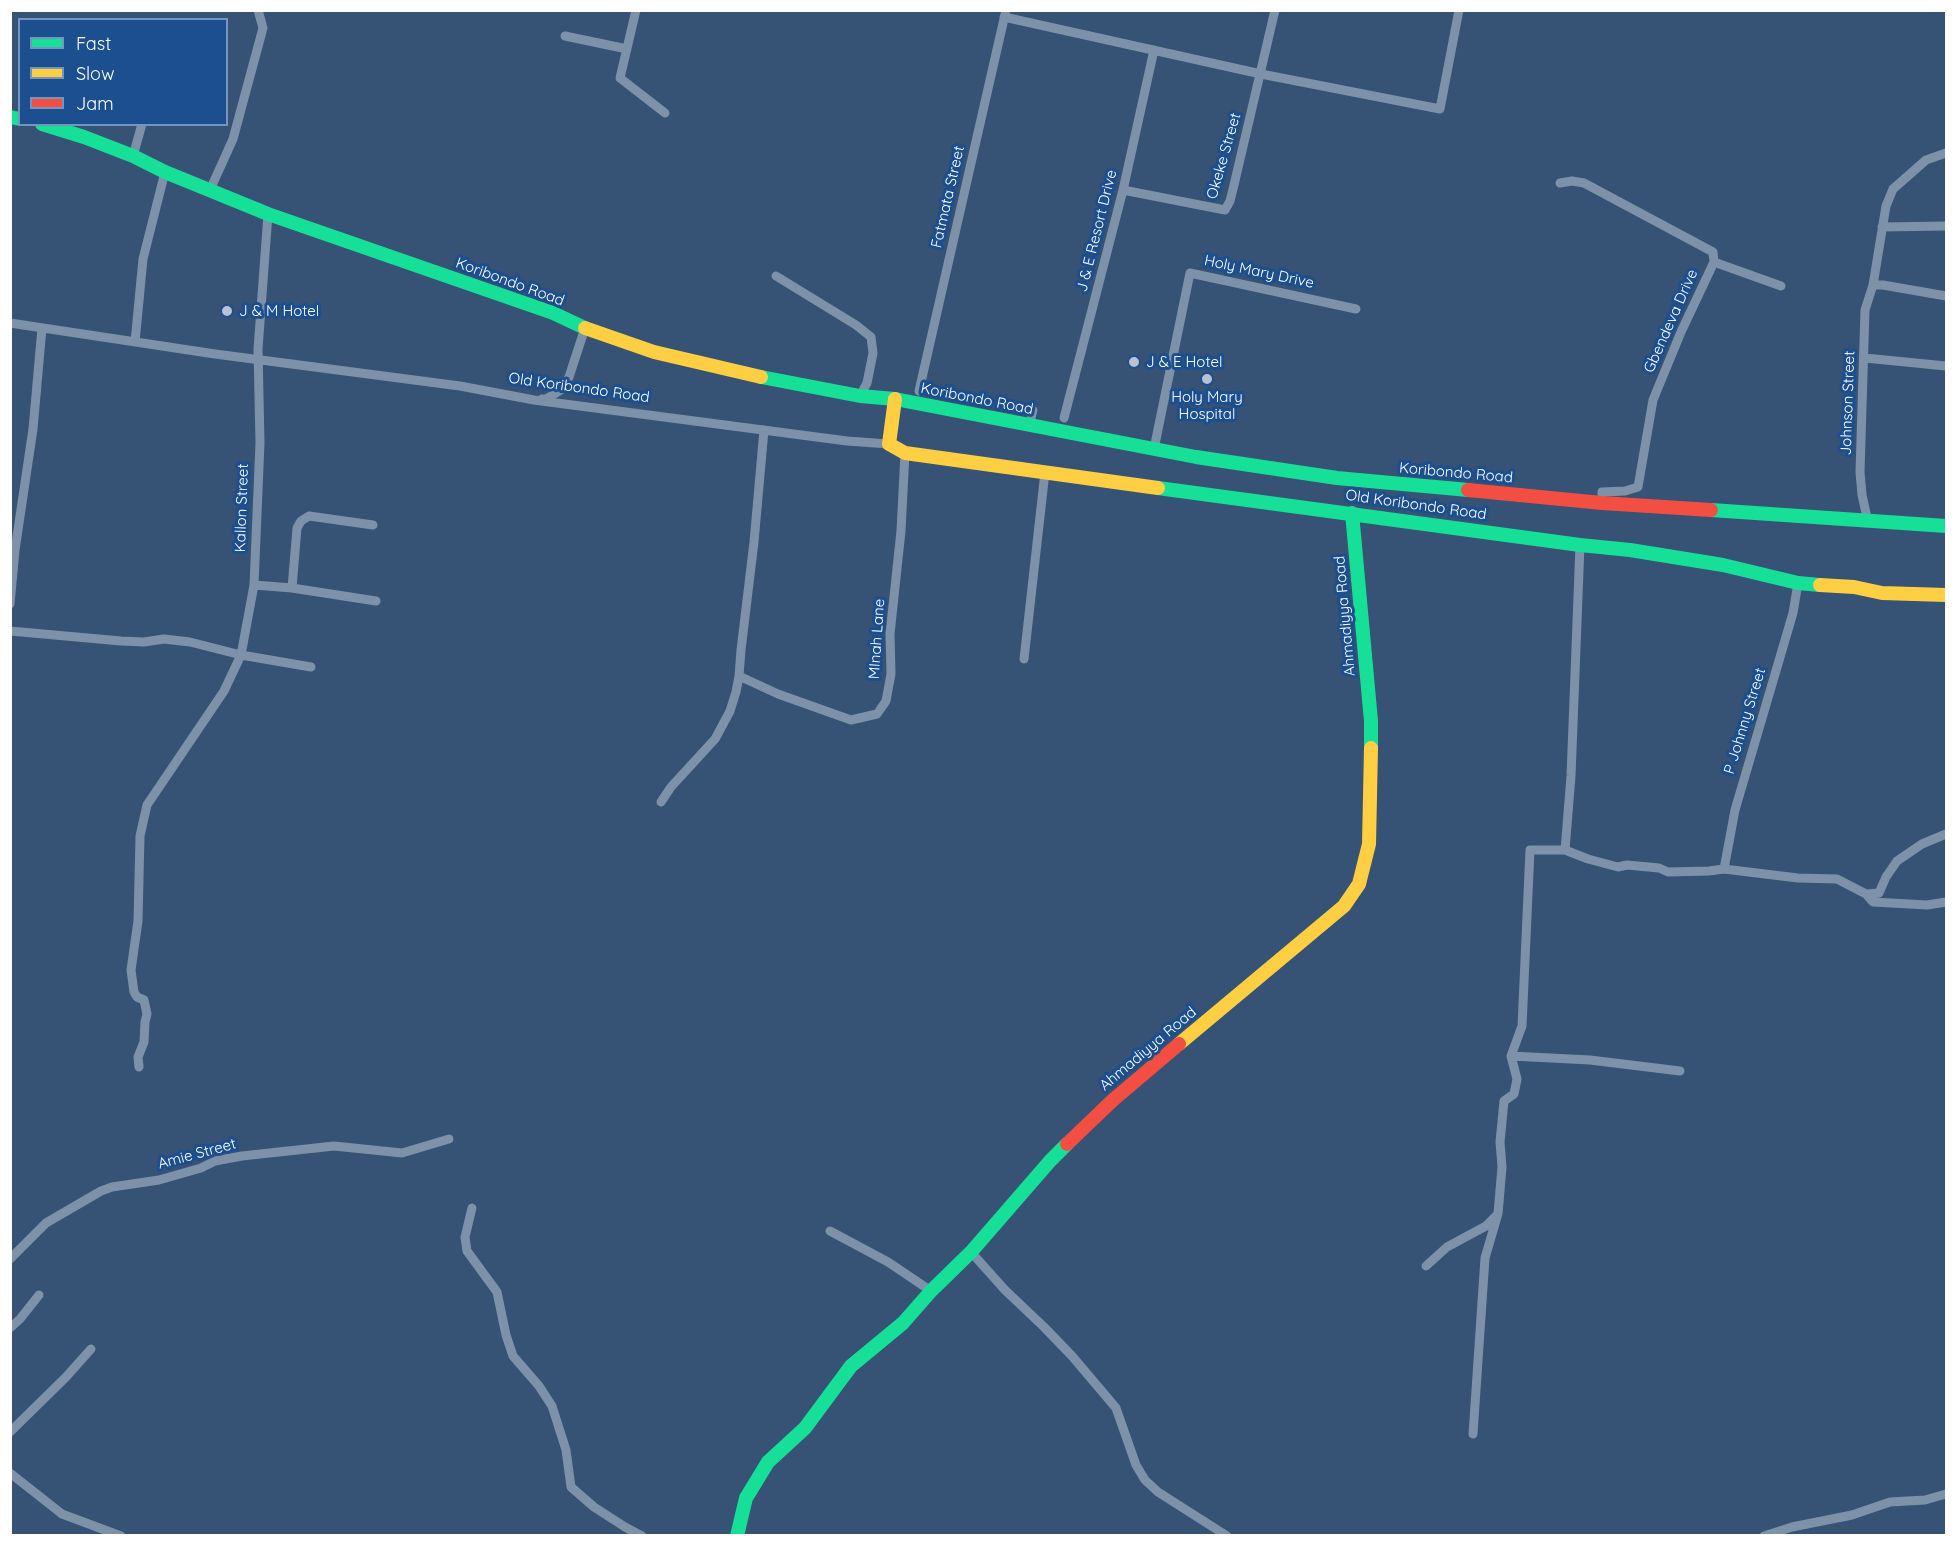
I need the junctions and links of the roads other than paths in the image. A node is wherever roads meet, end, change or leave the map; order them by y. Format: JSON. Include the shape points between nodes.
{"nodes":[{"id":1,"x":258,"y":10,"type":"edge"},
{"id":2,"x":636,"y":10,"type":"edge"},
{"id":3,"x":1275,"y":10,"type":"edge"},
{"id":4,"x":1459,"y":10,"type":"edge"},
{"id":5,"x":1005,"y":14,"type":"edge"},
{"id":6,"x":565,"y":36,"type":"dead end"},
{"id":7,"x":627,"y":49,"type":"junction"},
{"id":8,"x":1154,"y":50,"type":"junction"},
{"id":9,"x":1261,"y":74,"type":"junction"},
{"id":10,"x":665,"y":113,"type":"dead end"},
{"id":11,"x":48,"y":126,"type":"edge"},
{"id":12,"x":141,"y":126,"type":"edge"},
{"id":13,"x":1947,"y":153,"type":"edge"},
{"id":14,"x":133,"y":156,"type":"junction"},
{"id":15,"x":165,"y":172,"type":"junction"},
{"id":16,"x":1560,"y":183,"type":"dead end"},
{"id":17,"x":210,"y":190,"type":"junction"},
{"id":18,"x":1123,"y":190,"type":"junction"},
{"id":19,"x":268,"y":214,"type":"junction"},
{"id":20,"x":1947,"y":226,"type":"edge"},
{"id":21,"x":1882,"y":227,"type":"junction"},
{"id":22,"x":1714,"y":262,"type":"junction"},
{"id":23,"x":776,"y":276,"type":"dead end"},
{"id":24,"x":1873,"y":285,"type":"junction"},
{"id":25,"x":1782,"y":286,"type":"dead end"},
{"id":26,"x":1947,"y":296,"type":"edge"},
{"id":27,"x":1356,"y":309,"type":"dead end"},
{"id":28,"x":10,"y":323,"type":"edge"},
{"id":29,"x":42,"y":328,"type":"junction"},
{"id":30,"x":585,"y":328,"type":"junction"},
{"id":31,"x":135,"y":342,"type":"junction"},
{"id":32,"x":1865,"y":358,"type":"junction"},
{"id":33,"x":262,"y":360,"type":"junction"},
{"id":34,"x":1947,"y":366,"type":"edge"},
{"id":35,"x":919,"y":391,"type":"dead end"},
{"id":36,"x":860,"y":396,"type":"junction"},
{"id":37,"x":895,"y":399,"type":"junction"},
{"id":38,"x":534,"y":400,"type":"junction"},
{"id":39,"x":1033,"y":410,"type":"dead end"},
{"id":40,"x":1064,"y":418,"type":"dead end"},
{"id":41,"x":1029,"y":426,"type":"junction"},
{"id":42,"x":764,"y":430,"type":"junction"},
{"id":43,"x":889,"y":444,"type":"junction"},
{"id":44,"x":1154,"y":449,"type":"junction"},
{"id":45,"x":905,"y":453,"type":"junction"},
{"id":46,"x":1045,"y":472,"type":"junction"},
{"id":47,"x":1602,"y":503,"type":"junction"},
{"id":48,"x":1352,"y":513,"type":"junction"},
{"id":49,"x":1868,"y":522,"type":"junction"},
{"id":50,"x":373,"y":525,"type":"dead end"},
{"id":51,"x":1947,"y":526,"type":"edge"},
{"id":52,"x":1580,"y":545,"type":"junction"},
{"id":53,"x":13,"y":550,"type":"edge"},
{"id":54,"x":1797,"y":583,"type":"junction"},
{"id":55,"x":254,"y":585,"type":"junction"},
{"id":56,"x":292,"y":588,"type":"junction"},
{"id":57,"x":1943,"y":595,"type":"edge"},
{"id":58,"x":375,"y":601,"type":"dead end"},
{"id":59,"x":10,"y":604,"type":"edge"},
{"id":60,"x":10,"y":631,"type":"edge"},
{"id":61,"x":241,"y":655,"type":"junction"},
{"id":62,"x":1024,"y":659,"type":"dead end"},
{"id":63,"x":311,"y":667,"type":"dead end"},
{"id":64,"x":739,"y":676,"type":"junction"},
{"id":65,"x":661,"y":802,"type":"dead end"},
{"id":66,"x":1947,"y":834,"type":"edge"},
{"id":67,"x":1565,"y":850,"type":"junction"},
{"id":68,"x":1724,"y":869,"type":"junction"},
{"id":69,"x":1866,"y":894,"type":"junction"},
{"id":70,"x":1947,"y":902,"type":"edge"},
{"id":71,"x":1511,"y":1056,"type":"junction"},
{"id":72,"x":139,"y":1067,"type":"dead end"},
{"id":73,"x":1680,"y":1071,"type":"dead end"},
{"id":74,"x":449,"y":1139,"type":"dead end"},
{"id":75,"x":472,"y":1208,"type":"dead end"},
{"id":76,"x":1498,"y":1214,"type":"junction"},
{"id":77,"x":830,"y":1231,"type":"dead end"},
{"id":78,"x":971,"y":1252,"type":"junction"},
{"id":79,"x":10,"y":1259,"type":"edge"},
{"id":80,"x":1426,"y":1266,"type":"dead end"},
{"id":81,"x":931,"y":1292,"type":"junction"},
{"id":82,"x":39,"y":1295,"type":"dead end"},
{"id":83,"x":10,"y":1328,"type":"edge"},
{"id":84,"x":91,"y":1349,"type":"dead end"},
{"id":85,"x":10,"y":1432,"type":"edge"},
{"id":86,"x":1473,"y":1434,"type":"dead end"},
{"id":87,"x":10,"y":1473,"type":"edge"},
{"id":88,"x":1947,"y":1494,"type":"edge"},
{"id":89,"x":624,"y":1531,"type":"edge"},
{"id":90,"x":121,"y":1536,"type":"edge"},
{"id":91,"x":642,"y":1536,"type":"edge"},
{"id":92,"x":737,"y":1536,"type":"edge"},
{"id":93,"x":1227,"y":1536,"type":"edge"},
{"id":94,"x":1764,"y":1536,"type":"edge"}],
"edges":[{"from":1,"to":17,"type":"street","via":[[263,28],[233,139]]},
{"from":2,"to":7,"type":"street"},
{"from":3,"to":9,"type":"street","name":"Okeke Street"},
{"from":4,"to":9,"type":"street","via":[[1440,109]]},
{"from":5,"to":8,"type":"street"},
{"from":5,"to":35,"type":"street","name":"Fatmata Street"},
{"from":6,"to":7,"type":"street"},
{"from":7,"to":10,"type":"street","via":[[620,78]]},
{"from":8,"to":9,"type":"street"},
{"from":8,"to":18,"type":"street","name":"J & E Resort Drive"},
{"from":9,"to":18,"type":"street","name":"Okeke Street","via":[[1225,210]]},
{"from":11,"to":14,"type":"main road","name":"Koribondo Road"},
{"from":12,"to":14,"type":"street"},
{"from":13,"to":21,"type":"street","name":"Johnson Street","via":[[1926,160],[1893,189]]},
{"from":14,"to":15,"type":"main road","name":"Koribondo Road"},
{"from":15,"to":17,"type":"main road","name":"Koribondo Road"},
{"from":15,"to":31,"type":"street","via":[[143,259]]},
{"from":16,"to":22,"type":"street","name":"Gbendeva Drive","via":[[1578,182],[1599,191],[1713,252]]},
{"from":17,"to":19,"type":"main road","name":"Koribondo Road"},
{"from":18,"to":40,"type":"street","name":"J & E Resort Drive"},
{"from":19,"to":30,"type":"main road","name":"Koribondo Road","via":[[553,313]]},
{"from":19,"to":33,"type":"street","name":"Kallon Street","via":[[258,350]]},
{"from":20,"to":21,"type":"street"},
{"from":21,"to":24,"type":"street","name":"Johnson Street"},
{"from":22,"to":25,"type":"street"},
{"from":22,"to":47,"type":"street","name":"Gbendeva Drive","via":[[1653,400],[1638,488],[1602,492]]},
{"from":23,"to":36,"type":"street","via":[[871,337],[873,353]]},
{"from":24,"to":26,"type":"street"},
{"from":24,"to":32,"type":"street","name":"Johnson Street","via":[[1865,310]]},
{"from":27,"to":44,"type":"street","name":"Holy Mary Drive","via":[[1190,273]]},
{"from":28,"to":29,"type":"street","name":"Old Koribondo Road"},
{"from":29,"to":31,"type":"street","name":"Old Koribondo Road"},
{"from":29,"to":53,"type":"street","via":[[33,429]]},
{"from":30,"to":36,"type":"main road","name":"Koribondo Road","via":[[654,352],[729,371]]},
{"from":30,"to":38,"type":"street","via":[[561,390],[546,399]]},
{"from":31,"to":33,"type":"street","name":"Old Koribondo Road"},
{"from":32,"to":34,"type":"street"},
{"from":32,"to":49,"type":"street","name":"Johnson Street","via":[[1860,472]]},
{"from":33,"to":38,"type":"street","name":"Old Koribondo Road","via":[[460,386]]},
{"from":33,"to":55,"type":"street","name":"Kallon Street"},
{"from":36,"to":37,"type":"main road","name":"Koribondo Road"},
{"from":37,"to":41,"type":"main road","name":"Koribondo Road"},
{"from":37,"to":43,"type":"main road"},
{"from":38,"to":42,"type":"street","name":"Old Koribondo Road"},
{"from":39,"to":41,"type":"street"},
{"from":41,"to":44,"type":"main road","name":"Koribondo Road"},
{"from":42,"to":43,"type":"street","name":"Old Koribondo Road"},
{"from":42,"to":64,"type":"street"},
{"from":43,"to":45,"type":"main road","name":"Old Koribondo Road"},
{"from":44,"to":47,"type":"main road","name":"Koribondo Road","via":[[1337,478]]},
{"from":45,"to":46,"type":"main road","name":"Old Koribondo Road"},
{"from":45,"to":64,"type":"street","name":"MInah Lane","via":[[890,634],[891,674],[886,701],[877,714],[851,720]]},
{"from":46,"to":48,"type":"main road","name":"Old Koribondo Road"},
{"from":46,"to":62,"type":"street"},
{"from":47,"to":49,"type":"main road","name":"Koribondo Road"},
{"from":48,"to":52,"type":"main road","name":"Old Koribondo Road"},
{"from":48,"to":78,"type":"main road","name":"Ahmadiyya Road","via":[[1371,721],[1370,844],[1359,884],[1344,906],[1113,1100],[1050,1161]]},
{"from":49,"to":51,"type":"main road","name":"Koribondo Road"},
{"from":50,"to":56,"type":"street","via":[[309,516],[301,521],[297,528]]},
{"from":52,"to":54,"type":"main road","name":"Old Koribondo Road","via":[[1724,566]]},
{"from":52,"to":67,"type":"street"},
{"from":53,"to":59,"type":"street"},
{"from":54,"to":57,"type":"main road","name":"Old Koribondo Road","via":[[1882,593]]},
{"from":54,"to":68,"type":"street","name":"P Johnny Street","via":[[1793,613],[1735,810]]},
{"from":55,"to":56,"type":"street"},
{"from":55,"to":61,"type":"street","name":"Kallon Street"},
{"from":56,"to":58,"type":"street"},
{"from":60,"to":61,"type":"street","via":[[121,641],[164,639]]},
{"from":61,"to":63,"type":"street"},
{"from":61,"to":72,"type":"street","name":"Kallon Street","via":[[224,691],[147,805],[140,836],[138,921],[131,970],[134,992],[144,1000],[147,1014]]},
{"from":64,"to":65,"type":"street","via":[[730,711],[715,739]]},
{"from":66,"to":69,"type":"street","via":[[1922,844],[1897,861],[1879,893]]},
{"from":67,"to":68,"type":"street","via":[[1618,867],[1659,868],[1668,873]]},
{"from":67,"to":71,"type":"street","via":[[1530,850],[1522,1026]]},
{"from":68,"to":69,"type":"street","via":[[1837,879]]},
{"from":69,"to":70,"type":"street","via":[[1873,902]]},
{"from":71,"to":73,"type":"street","via":[[1590,1060]]},
{"from":71,"to":76,"type":"street","via":[[1518,1079],[1514,1094],[1504,1101]]},
{"from":74,"to":79,"type":"street","name":"Amie Street","via":[[402,1153],[334,1146],[242,1156],[159,1180],[112,1187],[45,1223]]},
{"from":75,"to":89,"type":"street","via":[[465,1237],[467,1251],[497,1292],[513,1356],[552,1406],[566,1450],[571,1487]]},
{"from":76,"to":80,"type":"street","via":[[1486,1226],[1447,1247]]},
{"from":76,"to":86,"type":"street","via":[[1485,1258]]},
{"from":77,"to":81,"type":"street","via":[[888,1262]]},
{"from":78,"to":81,"type":"main road","name":"Ahmadiyya Road"},
{"from":78,"to":93,"type":"street","via":[[1072,1356],[1116,1408],[1145,1480]]},
{"from":81,"to":92,"type":"main road","name":"Ahmadiyya Road","via":[[903,1323],[851,1366],[805,1428],[768,1462],[746,1498]]},
{"from":82,"to":83,"type":"street"},
{"from":84,"to":85,"type":"street"},
{"from":87,"to":90,"type":"street","via":[[62,1514]]},
{"from":88,"to":94,"type":"street","via":[[1890,1502]]},
{"from":89,"to":91,"type":"street"}]}
